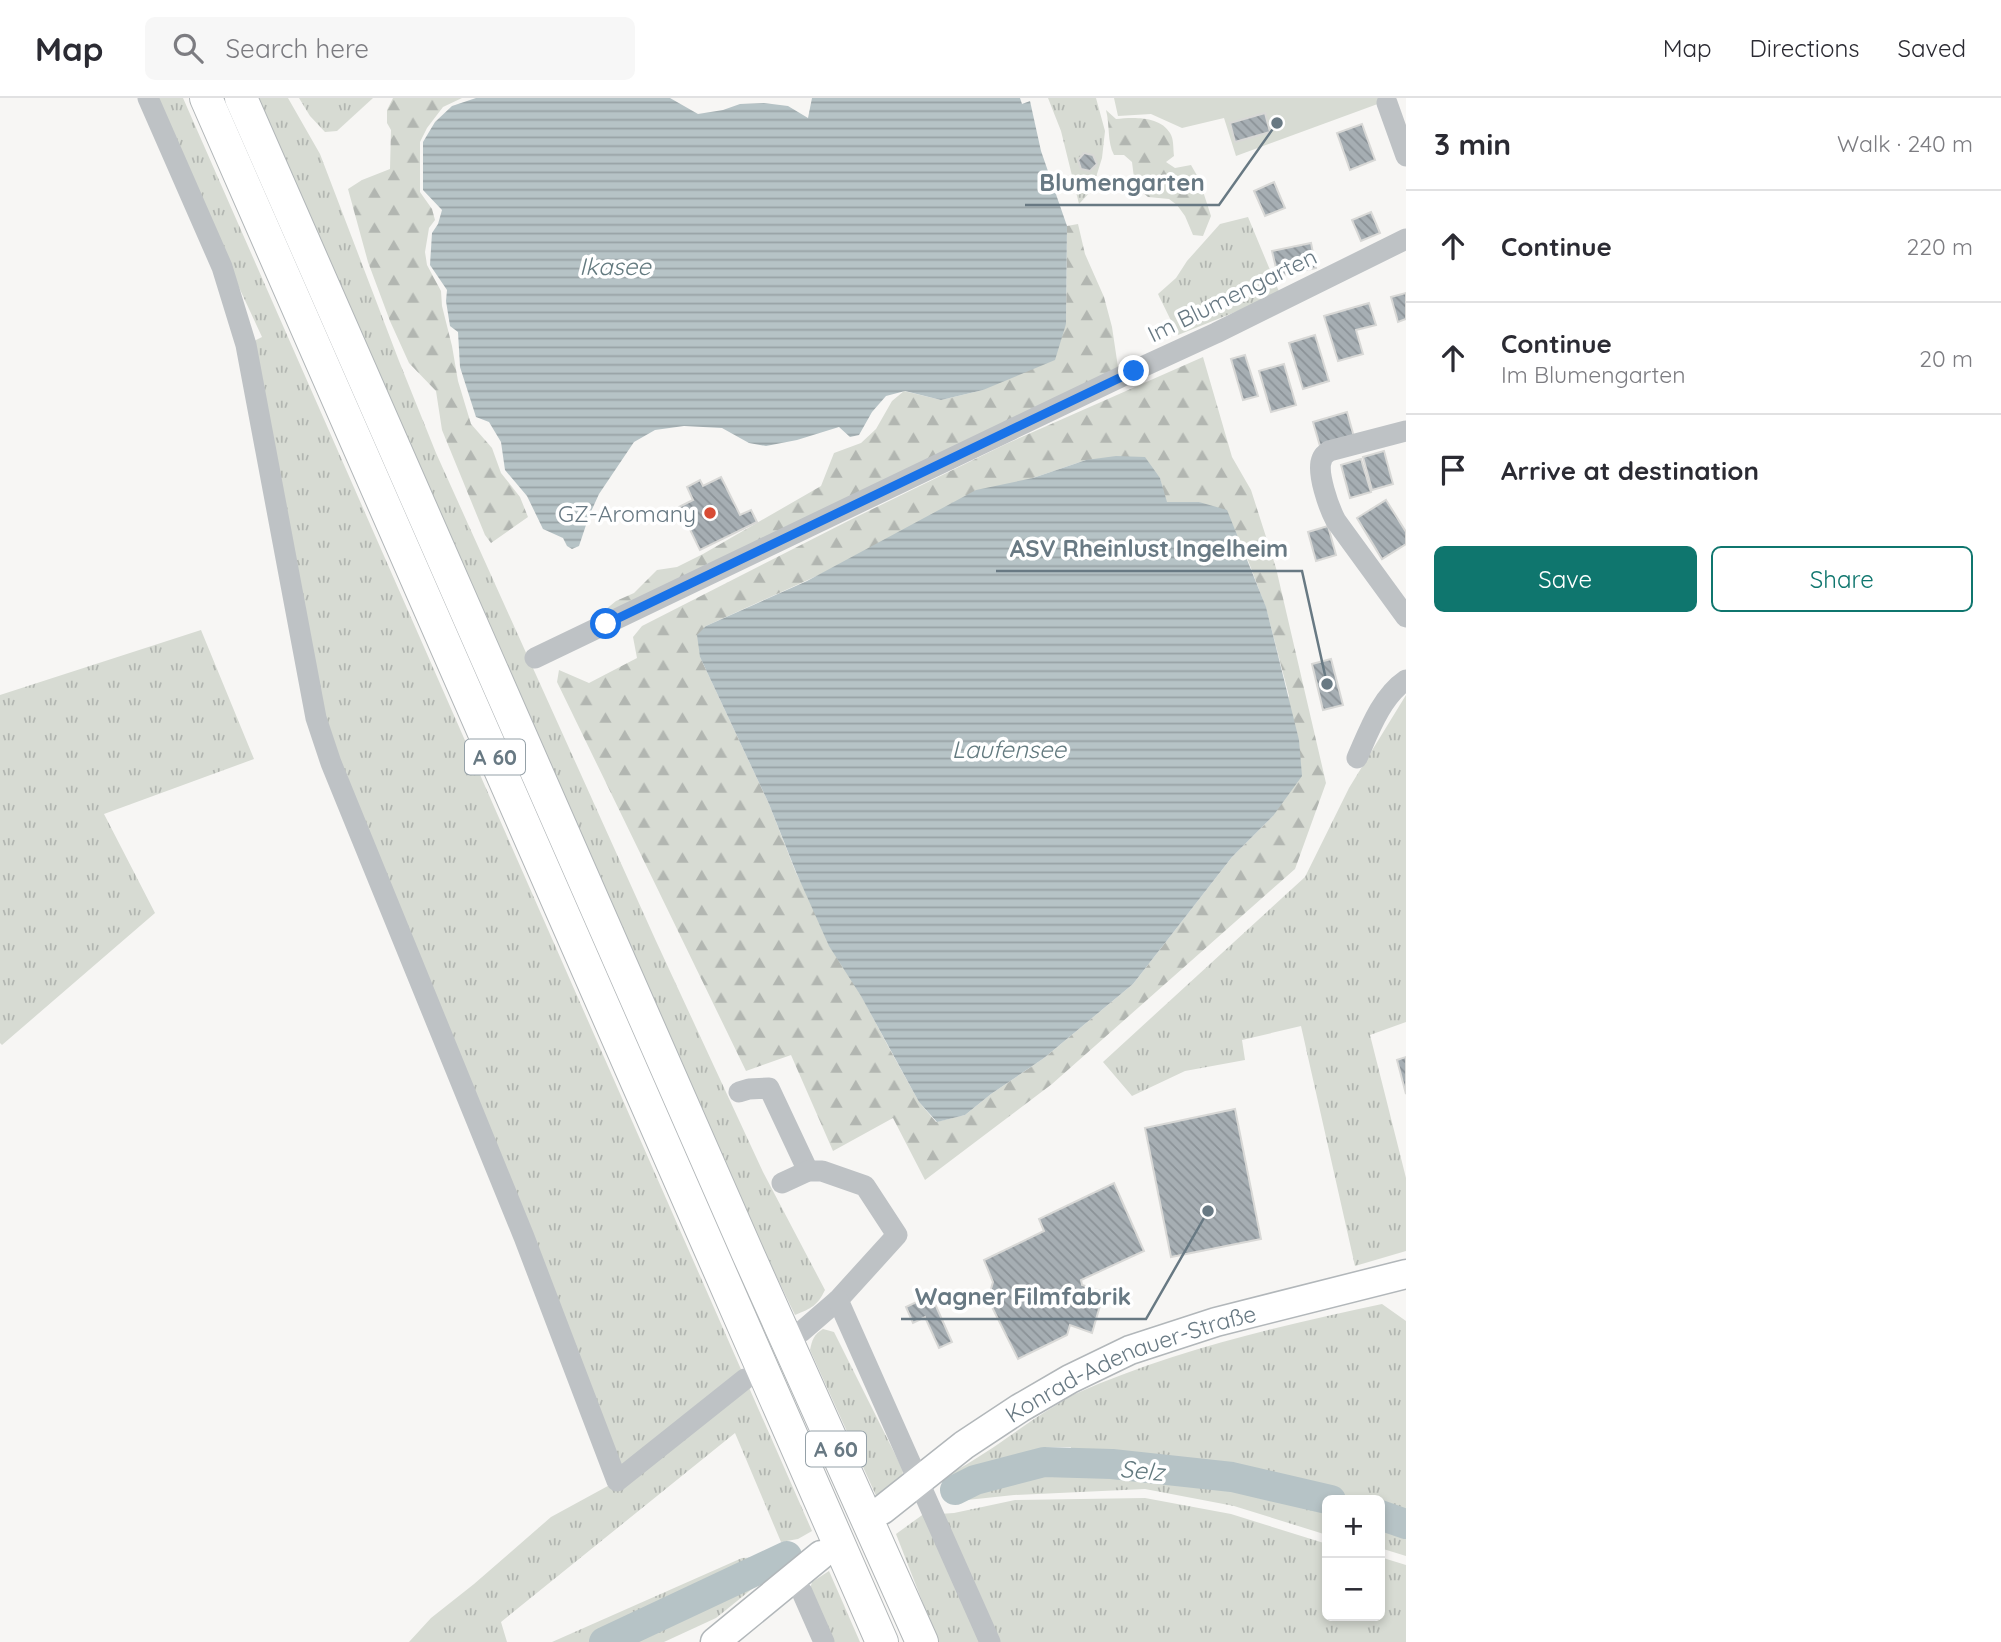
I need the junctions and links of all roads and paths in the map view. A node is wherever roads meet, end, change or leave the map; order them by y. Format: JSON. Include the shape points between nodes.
{"nodes":[{"id":1,"x":148,"y":98,"type":"edge"},
{"id":2,"x":206,"y":98,"type":"edge"},
{"id":3,"x":241,"y":98,"type":"edge"},
{"id":4,"x":1387,"y":103,"type":"dead end"},
{"id":5,"x":1406,"y":156,"type":"edge"},
{"id":6,"x":1406,"y":239,"type":"edge"},
{"id":7,"x":1406,"y":431,"type":"edge"},
{"id":8,"x":1406,"y":617,"type":"edge"},
{"id":9,"x":535,"y":658,"type":"dead end"},
{"id":10,"x":1406,"y":680,"type":"edge"},
{"id":11,"x":1357,"y":758,"type":"dead end"},
{"id":12,"x":739,"y":1092,"type":"dead end"},
{"id":13,"x":808,"y":1171,"type":"junction"},
{"id":14,"x":782,"y":1183,"type":"dead end"},
{"id":15,"x":1406,"y":1273,"type":"edge"},
{"id":16,"x":838,"y":1300,"type":"junction"},
{"id":17,"x":801,"y":1332,"type":"dead end"},
{"id":18,"x":745,"y":1379,"type":"dead end"},
{"id":19,"x":920,"y":1481,"type":"junction"},
{"id":20,"x":882,"y":1510,"type":"dead end"},
{"id":21,"x":821,"y":1555,"type":"dead end"},
{"id":22,"x":790,"y":1580,"type":"junction"},
{"id":23,"x":715,"y":1642,"type":"edge"},
{"id":24,"x":824,"y":1642,"type":"edge"},
{"id":25,"x":882,"y":1642,"type":"edge"},
{"id":26,"x":922,"y":1642,"type":"edge"},
{"id":27,"x":990,"y":1642,"type":"edge"}],
"edges":[{"from":1,"to":18,"type":"street","via":[[222,267],[246,345],[316,718],[331,763],[524,1237],[617,1481]]},
{"from":2,"to":25,"type":"highway","number":"A 60"},
{"from":3,"to":26,"type":"highway","number":"A 60"},
{"from":4,"to":5,"type":"street"},
{"from":6,"to":9,"type":"street","name":"Im Blumengarten"},
{"from":7,"to":8,"type":"street","via":[[1329,451],[1320,470],[1336,521]]},
{"from":10,"to":11,"type":"street","via":[[1389,696]]},
{"from":12,"to":13,"type":"street","via":[[769,1088]]},
{"from":13,"to":14,"type":"street"},
{"from":13,"to":16,"type":"street","via":[[822,1171],[865,1186],[897,1235]]},
{"from":15,"to":19,"type":"main road","name":"Konrad-Adenauer-Straße","via":[[1216,1322],[1130,1350],[1020,1408]]},
{"from":16,"to":17,"type":"street"},
{"from":16,"to":19,"type":"street"},
{"from":19,"to":20,"type":"main road","name":"Konrad-Adenauer-Straße"},
{"from":19,"to":27,"type":"street"},
{"from":21,"to":22,"type":"main road"},
{"from":22,"to":23,"type":"main road"},
{"from":22,"to":24,"type":"street","via":[[802,1592]]}]}
